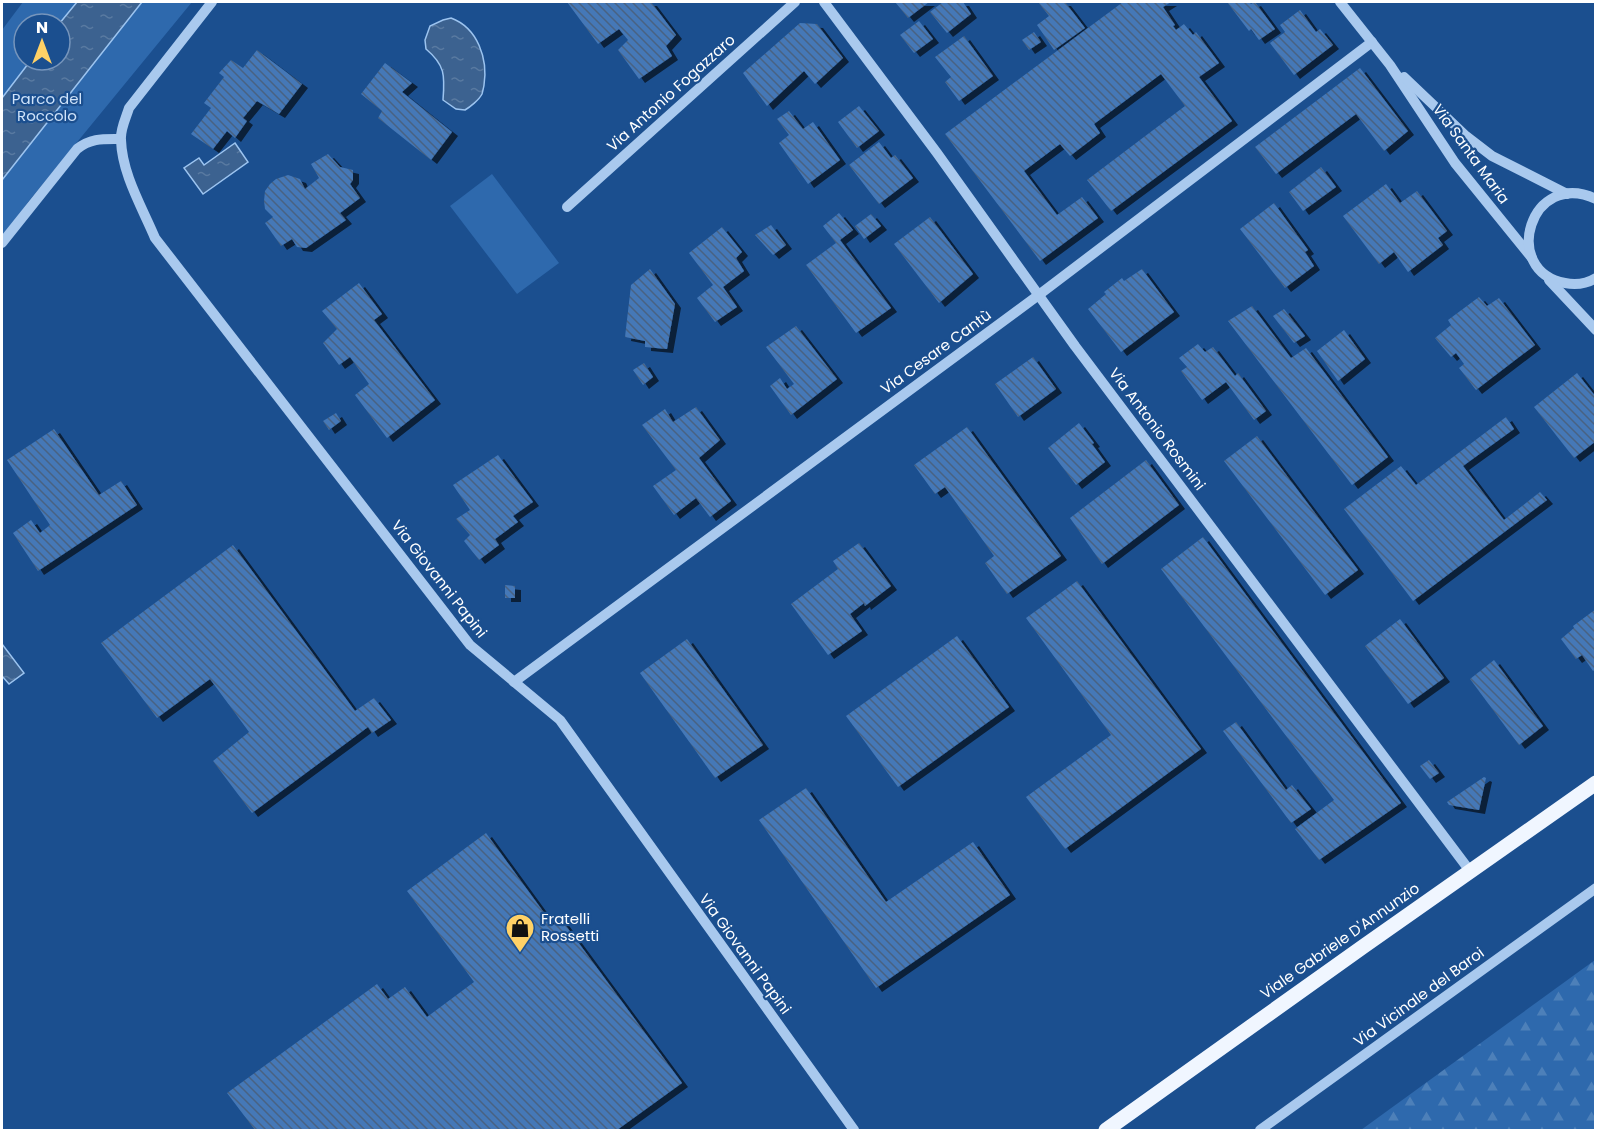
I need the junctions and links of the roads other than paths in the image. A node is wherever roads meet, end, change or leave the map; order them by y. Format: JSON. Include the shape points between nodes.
{"nodes":[{"id":1,"x":212,"y":2,"type":"edge"},
{"id":2,"x":795,"y":2,"type":"edge"},
{"id":3,"x":824,"y":2,"type":"edge"},
{"id":4,"x":1340,"y":2,"type":"edge"},
{"id":5,"x":1372,"y":42,"type":"junction"},
{"id":6,"x":1390,"y":65,"type":"junction"},
{"id":7,"x":120,"y":139,"type":"junction"},
{"id":8,"x":1567,"y":194,"type":"junction"},
{"id":9,"x":1596,"y":199,"type":"edge"},
{"id":10,"x":567,"y":207,"type":"dead end"},
{"id":11,"x":2,"y":243,"type":"edge"},
{"id":12,"x":1532,"y":258,"type":"junction"},
{"id":13,"x":1543,"y":273,"type":"junction"},
{"id":14,"x":1596,"y":278,"type":"edge"},
{"id":15,"x":1040,"y":294,"type":"junction"},
{"id":16,"x":1596,"y":330,"type":"edge"},
{"id":17,"x":514,"y":682,"type":"junction"},
{"id":18,"x":1596,"y":783,"type":"edge"},
{"id":19,"x":1470,"y":871,"type":"junction"},
{"id":20,"x":1596,"y":888,"type":"edge"},
{"id":21,"x":854,"y":1131,"type":"edge"},
{"id":22,"x":1106,"y":1131,"type":"edge"},
{"id":23,"x":1260,"y":1131,"type":"edge"}],
"edges":[{"from":1,"to":7,"type":"street","via":[[129,108]]},
{"from":2,"to":10,"type":"street","name":"Via Antonio Fogazzaro"},
{"from":3,"to":15,"type":"street","name":"Via Antonio Rosmini"},
{"from":4,"to":5,"type":"street","name":"Via Santa Maria"},
{"from":5,"to":6,"type":"street","name":"Via Santa Maria"},
{"from":5,"to":15,"type":"street","name":"Via Cesare Cantù"},
{"from":6,"to":8,"type":"street","name":"Via Santa Maria","via":[[1492,156]]},
{"from":6,"to":12,"type":"street","name":"Via Santa Maria","via":[[1455,163]]},
{"from":7,"to":11,"type":"street","via":[[96,139],[77,149]]},
{"from":7,"to":17,"type":"street","name":"Via Giovanni Papini","via":[[127,173],[155,238],[470,645]]},
{"from":8,"to":9,"type":"street","name":"Via Santa Maria","via":[[1585,194]]},
{"from":8,"to":12,"type":"street","via":[[1551,199],[1538,210],[1530,225],[1528,242]]},
{"from":12,"to":13,"type":"street","name":"Via Santa Maria"},
{"from":13,"to":14,"type":"street","via":[[1574,284]]},
{"from":13,"to":16,"type":"street","name":"Via Santa Maria"},
{"from":15,"to":17,"type":"street","name":"Via Cesare Cantù"},
{"from":15,"to":19,"type":"street","name":"Via Antonio Rosmini","via":[[1075,346]]},
{"from":17,"to":21,"type":"street","name":"Via Giovanni Papini","via":[[560,720]]},
{"from":18,"to":19,"type":"main road","name":"Viale Gabriele D'Annunzio"},
{"from":19,"to":22,"type":"main road","name":"Viale Gabriele D'Annunzio"},
{"from":20,"to":23,"type":"street","name":"Via Vicinale del Baroi"}]}
